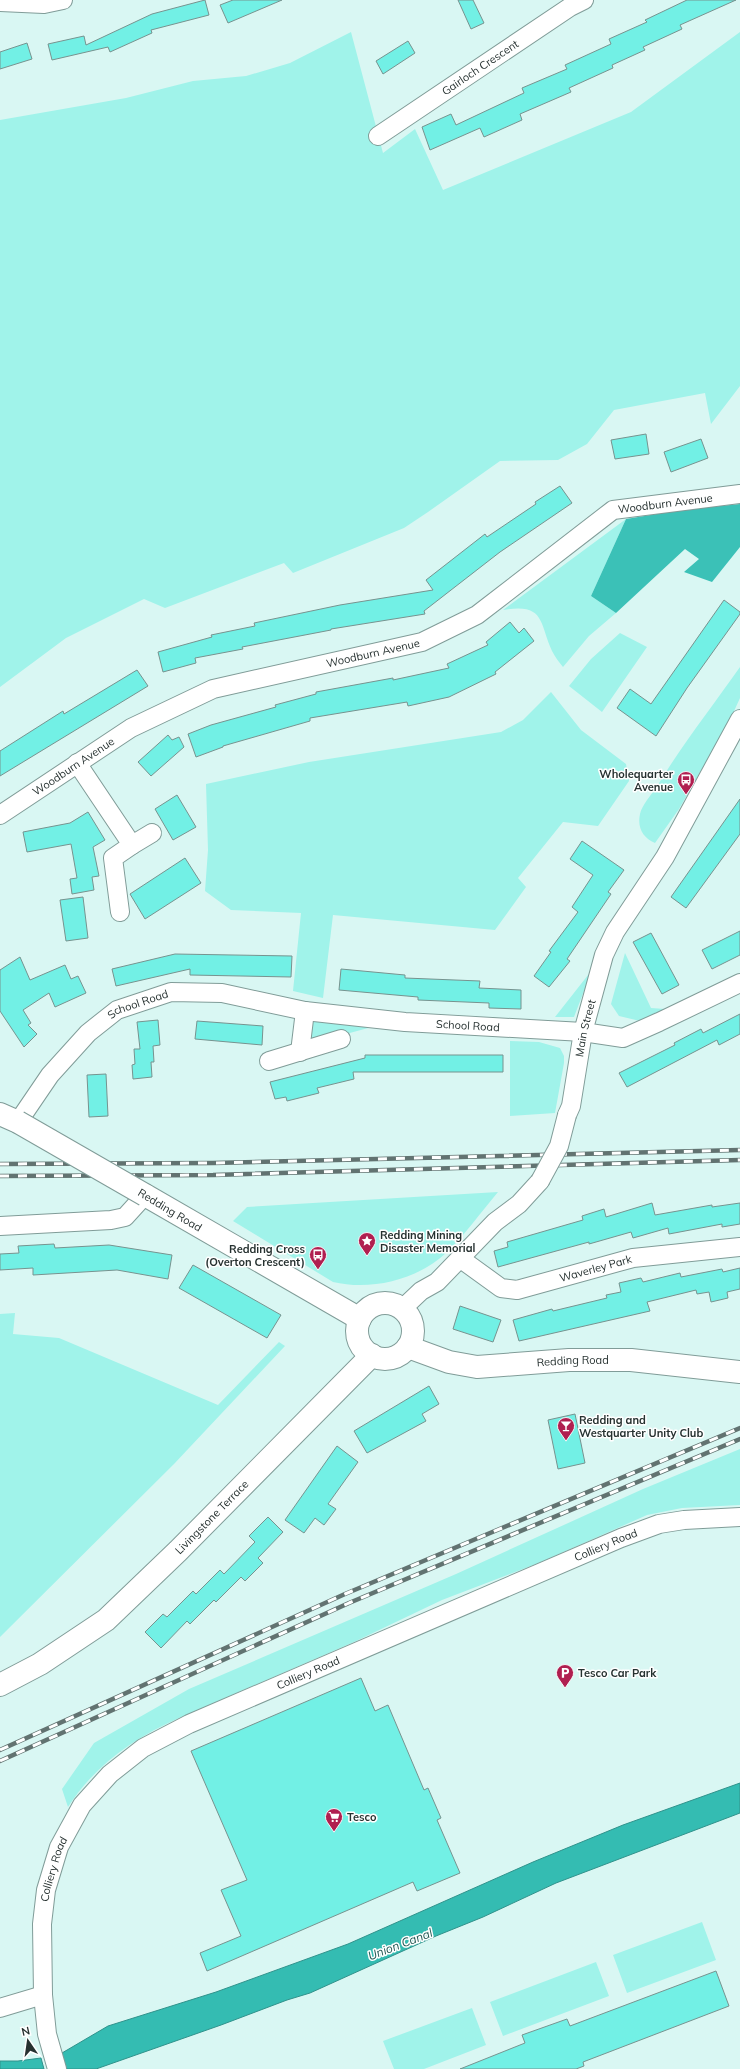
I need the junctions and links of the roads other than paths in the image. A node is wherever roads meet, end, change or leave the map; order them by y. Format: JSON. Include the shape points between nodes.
{"nodes":[{"id":1,"x":63,"y":0,"type":"edge"},
{"id":2,"x":584,"y":0,"type":"edge"},
{"id":3,"x":0,"y":2,"type":"edge"},
{"id":4,"x":378,"y":136,"type":"dead end"},
{"id":5,"x":740,"y":494,"type":"edge"},
{"id":6,"x":740,"y":719,"type":"edge"},
{"id":7,"x":77,"y":763,"type":"junction"},
{"id":8,"x":0,"y":815,"type":"edge"},
{"id":9,"x":152,"y":833,"type":"dead end"},
{"id":10,"x":132,"y":845,"type":"junction"},
{"id":11,"x":120,"y":912,"type":"dead end"},
{"id":12,"x":740,"y":983,"type":"edge"},
{"id":13,"x":305,"y":1011,"type":"junction"},
{"id":14,"x":583,"y":1032,"type":"junction"},
{"id":15,"x":341,"y":1039,"type":"dead end"},
{"id":16,"x":300,"y":1052,"type":"junction"},
{"id":17,"x":269,"y":1061,"type":"dead end"},
{"id":18,"x":9,"y":1118,"type":"edge"},
{"id":19,"x":145,"y":1195,"type":"junction"},
{"id":20,"x":0,"y":1226,"type":"edge"},
{"id":21,"x":740,"y":1247,"type":"edge"},
{"id":22,"x":461,"y":1259,"type":"junction"},
{"id":23,"x":402,"y":1308,"type":"junction"},
{"id":24,"x":360,"y":1319,"type":"junction"},
{"id":25,"x":408,"y":1347,"type":"junction"},
{"id":26,"x":372,"y":1356,"type":"junction"},
{"id":27,"x":740,"y":1372,"type":"edge"},
{"id":28,"x":740,"y":1517,"type":"edge"},
{"id":29,"x":0,"y":1685,"type":"edge"},
{"id":30,"x":43,"y":1995,"type":"junction"},
{"id":31,"x":0,"y":2008,"type":"edge"},
{"id":32,"x":57,"y":2069,"type":"edge"}],
"edges":[{"from":1,"to":3,"type":"street","via":[[44,4]]},
{"from":2,"to":4,"type":"street","name":"Gairloch Crescent"},
{"from":5,"to":7,"type":"street","name":"Woodburn Avenue","via":[[613,510],[477,615],[422,642],[213,689],[131,728]]},
{"from":6,"to":14,"type":"street","name":"Main Street","via":[[672,845],[615,932],[604,955]]},
{"from":7,"to":8,"type":"street","name":"Woodburn Avenue"},
{"from":7,"to":10,"type":"street"},
{"from":9,"to":10,"type":"street"},
{"from":10,"to":11,"type":"street","via":[[113,858]]},
{"from":12,"to":14,"type":"street","via":[[623,1038]]},
{"from":13,"to":14,"type":"street","name":"School Road","via":[[405,1022]]},
{"from":13,"to":16,"type":"street"},
{"from":13,"to":18,"type":"street","name":"School Road","via":[[222,993],[171,992],[117,1010],[88,1033]]},
{"from":14,"to":22,"type":"street","name":"Main Street","bridge":true,"via":[[559,1146],[540,1181],[519,1204],[495,1222]]},
{"from":15,"to":16,"type":"street"},
{"from":16,"to":17,"type":"street"},
{"from":18,"to":19,"type":"main road","name":"Redding Road","bridge":true},
{"from":19,"to":20,"type":"street","via":[[125,1217]]},
{"from":19,"to":24,"type":"main road","name":"Redding Road"},
{"from":21,"to":22,"type":"street","name":"Waverley Park","via":[[633,1258],[517,1290],[501,1288]]},
{"from":22,"to":23,"type":"street","name":"Main Street","via":[[437,1282],[421,1291]]},
{"from":23,"to":24,"type":"main road","via":[[385,1302],[376,1304],[367,1309]]},
{"from":23,"to":25,"type":"main road","via":[[409,1315],[412,1324],[413,1334]]},
{"from":24,"to":26,"type":"main road","via":[[357,1333],[359,1342]]},
{"from":25,"to":26,"type":"main road","via":[[398,1356],[389,1359]]},
{"from":25,"to":27,"type":"main road","name":"Redding Road","via":[[449,1362],[477,1367],[569,1360],[631,1360]]},
{"from":26,"to":29,"type":"main road","name":"Livingstone Terrace","via":[[106,1620],[40,1664]]},
{"from":28,"to":30,"type":"street","name":"Colliery Road","via":[[659,1524],[621,1538],[189,1724],[143,1748],[110,1774],[82,1805],[59,1847],[46,1890],[42,1924]]},
{"from":30,"to":31,"type":"street"},
{"from":30,"to":32,"type":"street","via":[[47,2037]]}]}
